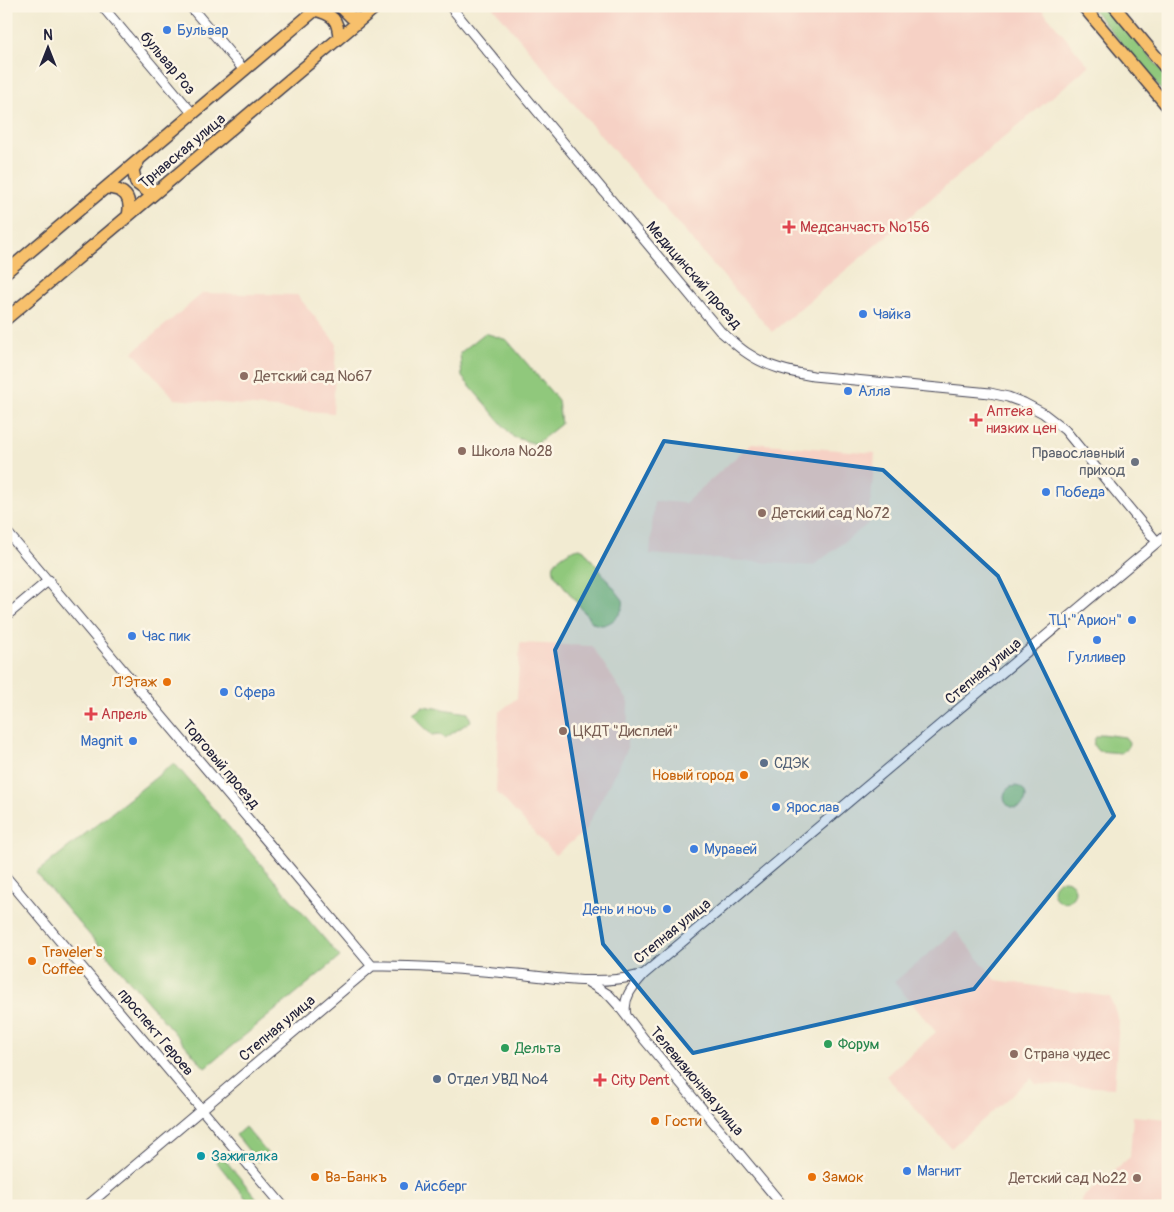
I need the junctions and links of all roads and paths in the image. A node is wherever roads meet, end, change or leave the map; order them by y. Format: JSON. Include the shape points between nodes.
{"nodes":[{"id":1,"x":102,"y":6,"type":"edge"},
{"id":2,"x":190,"y":6,"type":"edge"},
{"id":3,"x":340,"y":6,"type":"edge"},
{"id":4,"x":377,"y":6,"type":"edge"},
{"id":5,"x":450,"y":6,"type":"edge"},
{"id":6,"x":1083,"y":6,"type":"edge"},
{"id":7,"x":1114,"y":6,"type":"edge"},
{"id":8,"x":318,"y":8,"type":"edge"},
{"id":9,"x":361,"y":19,"type":"junction"},
{"id":10,"x":339,"y":38,"type":"junction"},
{"id":11,"x":244,"y":70,"type":"junction"},
{"id":12,"x":1168,"y":70,"type":"edge"},
{"id":13,"x":1168,"y":107,"type":"edge"},
{"id":14,"x":193,"y":114,"type":"junction"},
{"id":15,"x":140,"y":159,"type":"junction"},
{"id":16,"x":106,"y":188,"type":"junction"},
{"id":17,"x":160,"y":189,"type":"junction"},
{"id":18,"x":128,"y":216,"type":"junction"},
{"id":19,"x":6,"y":272,"type":"edge"},
{"id":20,"x":6,"y":319,"type":"edge"},
{"id":21,"x":6,"y":531,"type":"edge"},
{"id":22,"x":1168,"y":533,"type":"edge"},
{"id":23,"x":1157,"y":542,"type":"junction"},
{"id":24,"x":49,"y":580,"type":"junction"},
{"id":25,"x":6,"y":616,"type":"edge"},
{"id":26,"x":6,"y":877,"type":"edge"},
{"id":27,"x":372,"y":966,"type":"junction"},
{"id":28,"x":644,"y":974,"type":"junction"},
{"id":29,"x":585,"y":981,"type":"junction"},
{"id":30,"x":627,"y":1018,"type":"junction"},
{"id":31,"x":202,"y":1109,"type":"junction"},
{"id":32,"x":86,"y":1206,"type":"edge"},
{"id":33,"x":283,"y":1206,"type":"edge"},
{"id":34,"x":783,"y":1206,"type":"edge"}],
"edges":[{"from":1,"to":14,"type":"street","name":"бульвар Роз"},
{"from":2,"to":11,"type":"street"},
{"from":3,"to":9,"type":"main road","via":[[351,17]]},
{"from":4,"to":9,"type":"main road","name":"Трнавская улица"},
{"from":5,"to":23,"type":"street","name":"Медицинский проезд","via":[[720,331],[748,354],[771,366],[813,376],[990,393],[1024,403],[1065,430]]},
{"from":6,"to":13,"type":"main road"},
{"from":7,"to":12,"type":"main road"},
{"from":8,"to":10,"type":"main road","via":[[334,19]]},
{"from":8,"to":11,"type":"main road","name":"Трнавская улица"},
{"from":9,"to":10,"type":"main road","name":"Трнавская улица"},
{"from":10,"to":17,"type":"main road","name":"Трнавская улица"},
{"from":11,"to":14,"type":"main road","name":"Трнавская улица"},
{"from":14,"to":15,"type":"main road","name":"Трнавская улица"},
{"from":15,"to":16,"type":"main road","name":"Трнавская улица"},
{"from":15,"to":17,"type":"main road","via":[[133,170],[136,183],[147,191]]},
{"from":16,"to":18,"type":"main road","via":[[117,188],[126,195],[130,205]]},
{"from":16,"to":19,"type":"main road","name":"Трнавская улица"},
{"from":17,"to":18,"type":"main road","name":"Трнавская улица"},
{"from":18,"to":20,"type":"main road","name":"Трнавская улица"},
{"from":21,"to":24,"type":"street","name":"Торговый проезд"},
{"from":22,"to":23,"type":"street","name":"Степная улица"},
{"from":23,"to":28,"type":"street","name":"Степная улица"},
{"from":24,"to":25,"type":"street"},
{"from":24,"to":27,"type":"street","name":"Торговый проезд"},
{"from":26,"to":31,"type":"street","name":"проспект Героев"},
{"from":27,"to":29,"type":"street","name":"Степная улица","via":[[404,965]]},
{"from":27,"to":31,"type":"street","name":"Степная улица"},
{"from":28,"to":29,"type":"street","name":"Степная улица","via":[[616,980]]},
{"from":28,"to":30,"type":"street","via":[[627,996]]},
{"from":29,"to":30,"type":"street","name":"Телевизионная улица","via":[[608,995]]},
{"from":30,"to":34,"type":"street","name":"Телевизионная улица"},
{"from":31,"to":32,"type":"street","name":"Степная улица"},
{"from":31,"to":33,"type":"street","name":"проспект Героев"}]}
